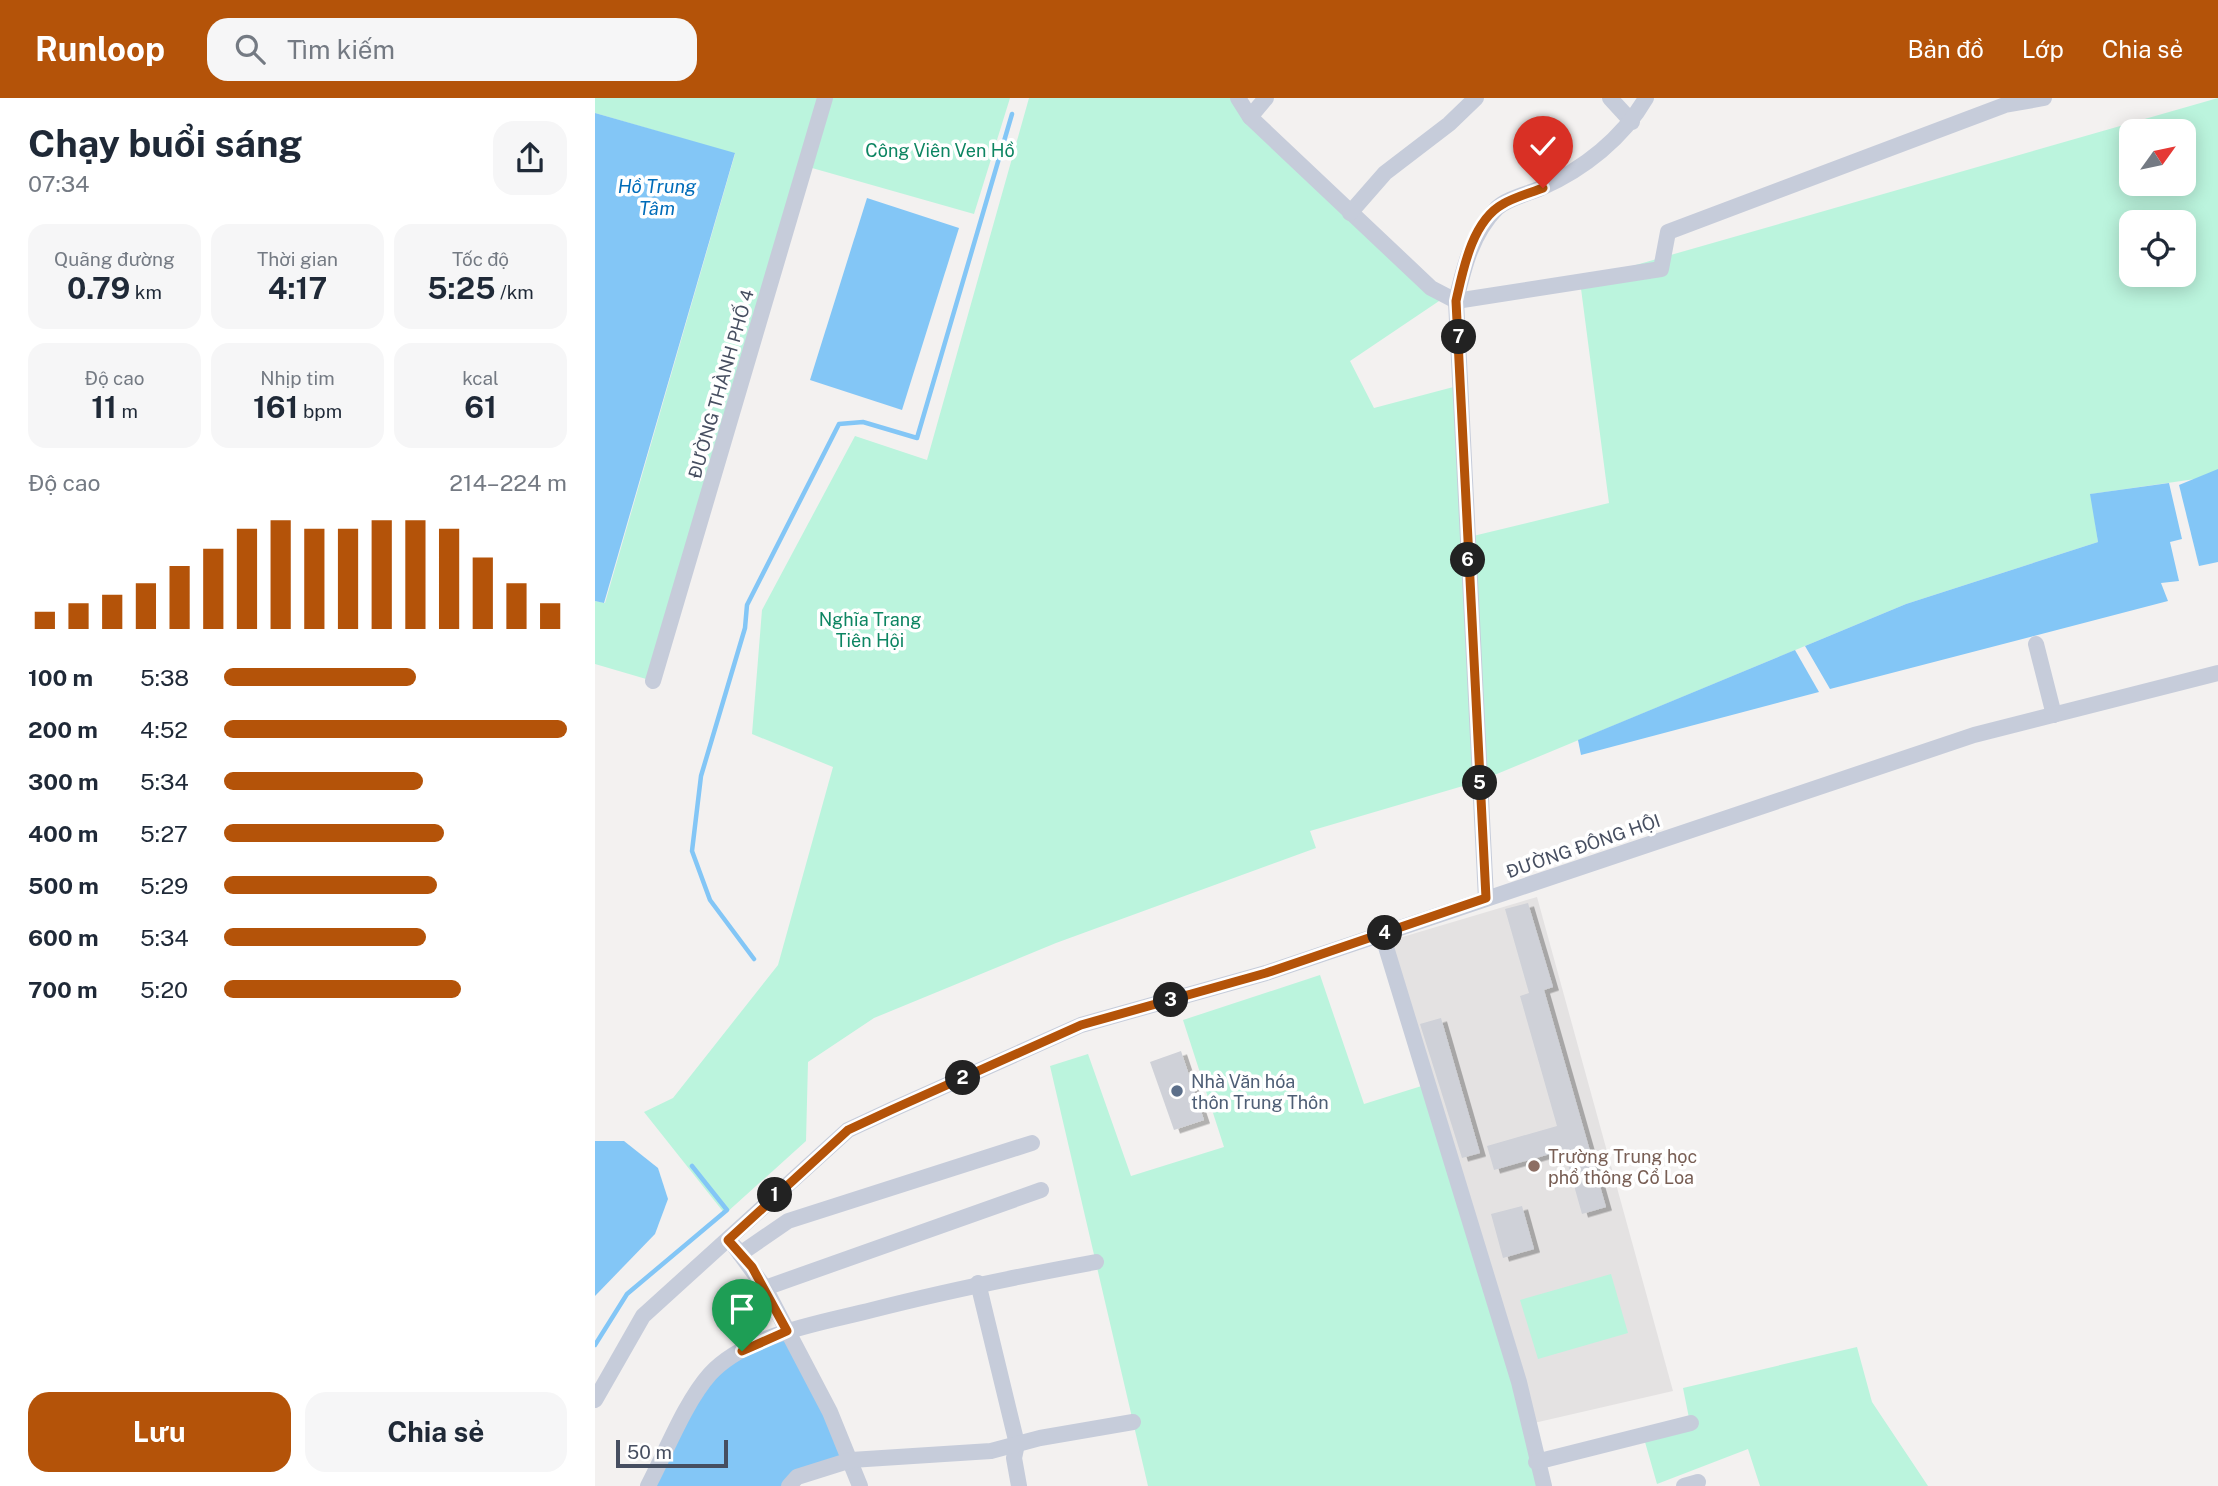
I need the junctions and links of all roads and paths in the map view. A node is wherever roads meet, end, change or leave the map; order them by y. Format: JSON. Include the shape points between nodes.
{"nodes":[{"id":1,"x":825,"y":98,"type":"edge"},
{"id":2,"x":1238,"y":98,"type":"edge"},
{"id":3,"x":1266,"y":98,"type":"edge"},
{"id":4,"x":1476,"y":98,"type":"edge"},
{"id":5,"x":1610,"y":98,"type":"edge"},
{"id":6,"x":1646,"y":98,"type":"edge"},
{"id":7,"x":2044,"y":98,"type":"edge"},
{"id":8,"x":2004,"y":102,"type":"edge"},
{"id":9,"x":1250,"y":117,"type":"junction"},
{"id":10,"x":1632,"y":122,"type":"junction"},
{"id":11,"x":1350,"y":213,"type":"junction"},
{"id":12,"x":1456,"y":301,"type":"junction"},
{"id":13,"x":2036,"y":645,"type":"dead end"},
{"id":14,"x":2218,"y":673,"type":"edge"},
{"id":15,"x":653,"y":681,"type":"dead end"},
{"id":16,"x":2054,"y":715,"type":"junction"},
{"id":17,"x":1486,"y":898,"type":"junction"},
{"id":18,"x":1382,"y":934,"type":"junction"},
{"id":19,"x":1032,"y":1143,"type":"dead end"},
{"id":20,"x":1041,"y":1190,"type":"dead end"},
{"id":21,"x":728,"y":1240,"type":"junction"},
{"id":22,"x":740,"y":1254,"type":"junction"},
{"id":23,"x":1096,"y":1262,"type":"dead end"},
{"id":24,"x":978,"y":1283,"type":"junction"},
{"id":25,"x":765,"y":1287,"type":"junction"},
{"id":26,"x":787,"y":1331,"type":"junction"},
{"id":27,"x":595,"y":1400,"type":"edge"},
{"id":28,"x":1133,"y":1422,"type":"dead end"},
{"id":29,"x":1691,"y":1423,"type":"dead end"},
{"id":30,"x":1017,"y":1444,"type":"junction"},
{"id":31,"x":851,"y":1460,"type":"junction"},
{"id":32,"x":1536,"y":1462,"type":"junction"},
{"id":33,"x":648,"y":1486,"type":"edge"},
{"id":34,"x":789,"y":1486,"type":"edge"},
{"id":35,"x":860,"y":1486,"type":"edge"},
{"id":36,"x":1019,"y":1486,"type":"edge"},
{"id":37,"x":1544,"y":1486,"type":"edge"}],
"edges":[{"from":1,"to":15,"type":"street","name":"ĐƯỜNG THÀNH PHỐ 4"},
{"from":2,"to":9,"type":"street"},
{"from":3,"to":9,"type":"street"},
{"from":4,"to":11,"type":"street","via":[[1385,173]]},
{"from":5,"to":10,"type":"street"},
{"from":6,"to":10,"type":"street"},
{"from":7,"to":8,"type":"street"},
{"from":8,"to":12,"type":"street","via":[[1668,232],[1661,268]]},
{"from":9,"to":11,"type":"street"},
{"from":10,"to":12,"type":"street","via":[[1574,171],[1500,205],[1478,231]]},
{"from":11,"to":12,"type":"street","via":[[1431,288]]},
{"from":12,"to":17,"type":"street"},
{"from":13,"to":16,"type":"street"},
{"from":14,"to":16,"type":"street","name":"ĐƯỜNG ĐÔNG HỘI"},
{"from":16,"to":17,"type":"street","name":"ĐƯỜNG ĐÔNG HỘI","via":[[1974,735]]},
{"from":17,"to":18,"type":"street","name":"ĐƯỜNG ĐÔNG HỘI"},
{"from":18,"to":21,"type":"street","name":"ĐƯỜNG ĐÔNG HỘI","via":[[1266,973],[1081,1025],[848,1130]]},
{"from":18,"to":32,"type":"street","via":[[1519,1382]]},
{"from":19,"to":22,"type":"street","via":[[788,1221]]},
{"from":20,"to":25,"type":"street"},
{"from":21,"to":22,"type":"street"},
{"from":21,"to":27,"type":"street","name":"ĐƯỜNG ĐÔNG HỘI","via":[[643,1316]]},
{"from":22,"to":25,"type":"street"},
{"from":23,"to":24,"type":"street"},
{"from":24,"to":26,"type":"street"},
{"from":24,"to":30,"type":"street"},
{"from":25,"to":26,"type":"street"},
{"from":26,"to":31,"type":"street"},
{"from":26,"to":33,"type":"street","via":[[742,1351],[712,1373]]},
{"from":28,"to":30,"type":"street"},
{"from":29,"to":32,"type":"street"},
{"from":30,"to":31,"type":"street","via":[[991,1451]]},
{"from":30,"to":36,"type":"street","via":[[1014,1458]]},
{"from":31,"to":34,"type":"street","via":[[797,1477]]},
{"from":31,"to":35,"type":"street"},
{"from":32,"to":37,"type":"street"}]}
